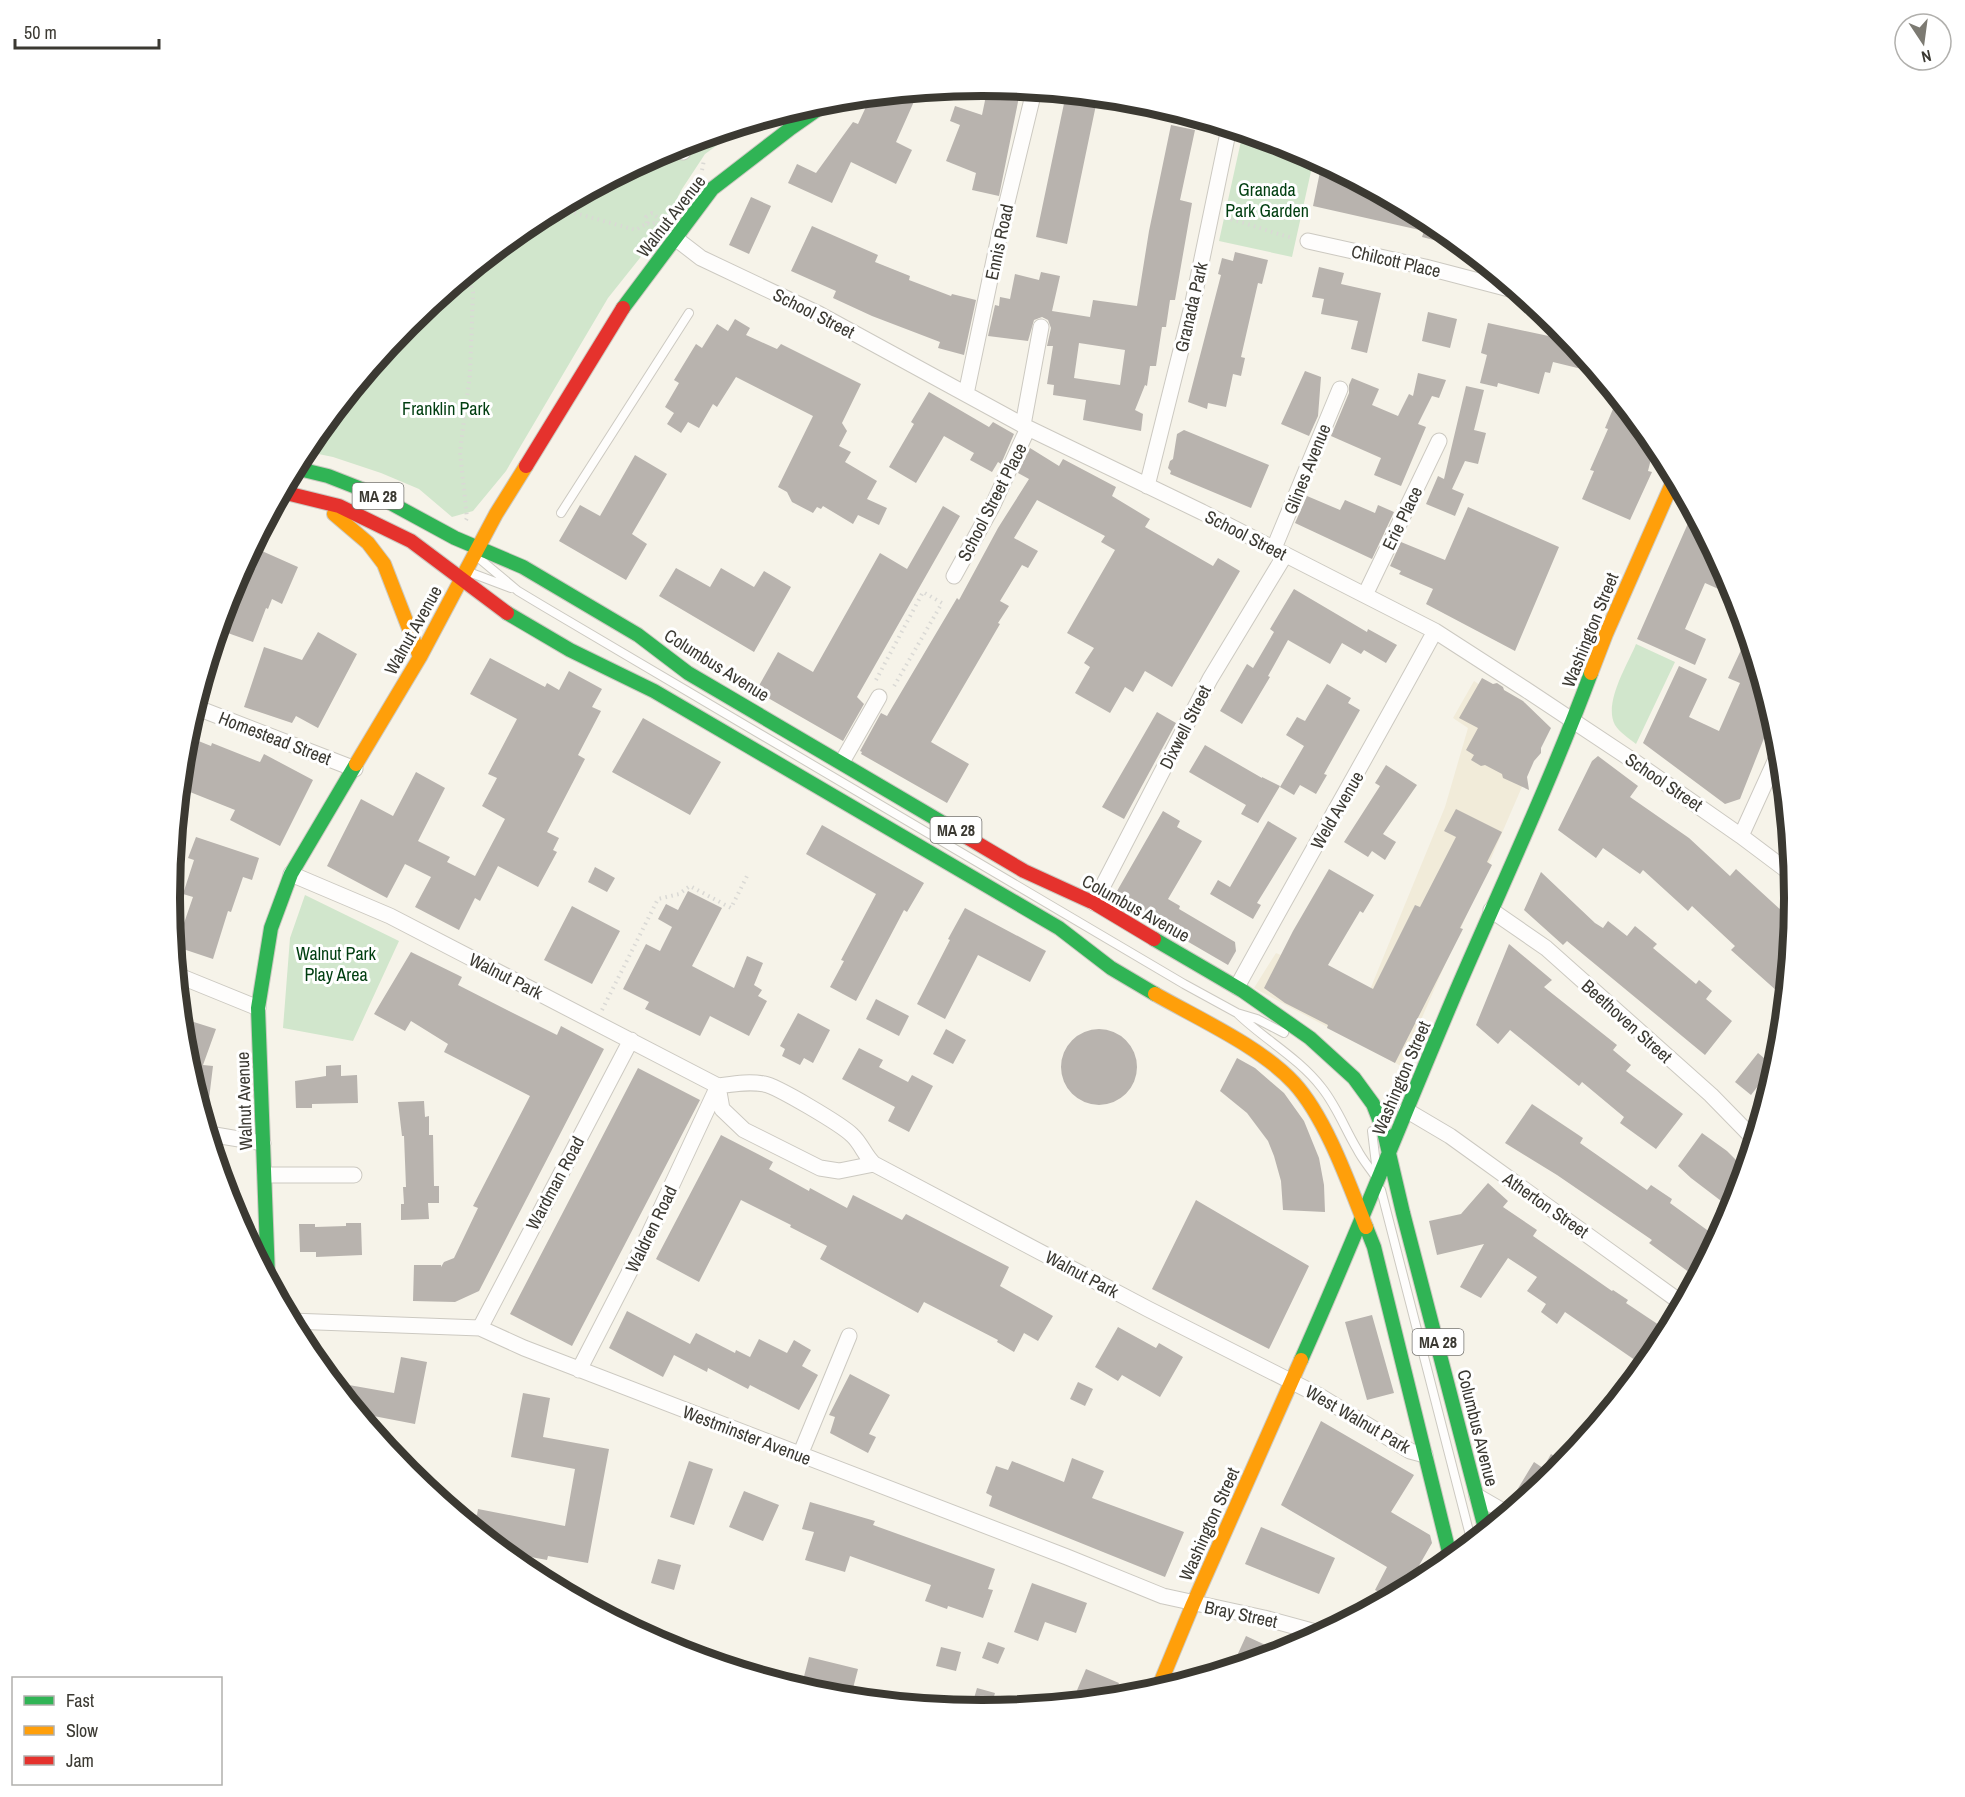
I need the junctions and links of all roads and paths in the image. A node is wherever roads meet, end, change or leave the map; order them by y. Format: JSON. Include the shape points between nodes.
{"nodes":[{"id":1,"x":1033,"y":98,"type":"edge"},
{"id":2,"x":810,"y":115,"type":"edge"},
{"id":3,"x":1228,"y":135,"type":"edge"},
{"id":4,"x":569,"y":211,"type":"edge"},
{"id":5,"x":1221,"y":218,"type":"dead end"},
{"id":6,"x":647,"y":223,"type":"dead end"},
{"id":7,"x":675,"y":238,"type":"junction"},
{"id":8,"x":1302,"y":240,"type":"joint"},
{"id":9,"x":469,"y":282,"type":"edge"},
{"id":10,"x":1502,"y":287,"type":"edge"},
{"id":11,"x":689,"y":313,"type":"dead end"},
{"id":12,"x":1041,"y":327,"type":"dead end"},
{"id":13,"x":1340,"y":389,"type":"dead end"},
{"id":14,"x":966,"y":394,"type":"junction"},
{"id":15,"x":1026,"y":427,"type":"junction"},
{"id":16,"x":1439,"y":441,"type":"dead end"},
{"id":17,"x":304,"y":470,"type":"edge"},
{"id":18,"x":1147,"y":486,"type":"junction"},
{"id":19,"x":1671,"y":487,"type":"edge"},
{"id":20,"x":290,"y":494,"type":"edge"},
{"id":21,"x":316,"y":500,"type":"junction"},
{"id":22,"x":561,"y":513,"type":"dead end"},
{"id":23,"x":467,"y":518,"type":"dead end"},
{"id":24,"x":477,"y":551,"type":"junction"},
{"id":25,"x":1279,"y":552,"type":"junction"},
{"id":26,"x":464,"y":575,"type":"junction"},
{"id":27,"x":954,"y":576,"type":"dead end"},
{"id":28,"x":518,"y":591,"type":"junction"},
{"id":29,"x":1365,"y":595,"type":"junction"},
{"id":30,"x":1435,"y":632,"type":"junction"},
{"id":31,"x":420,"y":657,"type":"junction"},
{"id":32,"x":884,"y":666,"type":"dead end"},
{"id":33,"x":900,"y":674,"type":"dead end"},
{"id":34,"x":879,"y":698,"type":"dead end"},
{"id":35,"x":203,"y":710,"type":"edge"},
{"id":36,"x":1573,"y":722,"type":"junction"},
{"id":37,"x":842,"y":762,"type":"junction"},
{"id":38,"x":1773,"y":765,"type":"edge"},
{"id":39,"x":355,"y":769,"type":"junction"},
{"id":40,"x":1741,"y":836,"type":"junction"},
{"id":41,"x":1784,"y":868,"type":"edge"},
{"id":42,"x":291,"y":874,"type":"junction"},
{"id":43,"x":747,"y":876,"type":"dead end"},
{"id":44,"x":1094,"y":903,"type":"junction"},
{"id":45,"x":1491,"y":910,"type":"junction"},
{"id":46,"x":185,"y":978,"type":"edge"},
{"id":47,"x":1237,"y":987,"type":"junction"},
{"id":48,"x":258,"y":1008,"type":"junction"},
{"id":49,"x":1237,"y":1013,"type":"junction"},
{"id":50,"x":600,"y":1014,"type":"dead end"},
{"id":51,"x":631,"y":1040,"type":"junction"},
{"id":52,"x":1296,"y":1041,"type":"dead end"},
{"id":53,"x":1315,"y":1054,"type":"dead end"},
{"id":54,"x":1338,"y":1075,"type":"dead end"},
{"id":55,"x":718,"y":1086,"type":"junction"},
{"id":56,"x":1406,"y":1110,"type":"junction"},
{"id":57,"x":1371,"y":1125,"type":"dead end"},
{"id":58,"x":1749,"y":1134,"type":"edge"},
{"id":59,"x":216,"y":1135,"type":"edge"},
{"id":60,"x":263,"y":1143,"type":"junction"},
{"id":61,"x":1389,"y":1153,"type":"junction"},
{"id":62,"x":874,"y":1164,"type":"junction"},
{"id":63,"x":265,"y":1175,"type":"junction"},
{"id":64,"x":354,"y":1175,"type":"dead end"},
{"id":65,"x":1378,"y":1180,"type":"junction"},
{"id":66,"x":1364,"y":1218,"type":"junction"},
{"id":67,"x":268,"y":1261,"type":"edge"},
{"id":68,"x":1677,"y":1300,"type":"edge"},
{"id":69,"x":302,"y":1322,"type":"edge"},
{"id":70,"x":480,"y":1328,"type":"junction"},
{"id":71,"x":849,"y":1336,"type":"dead end"},
{"id":72,"x":579,"y":1370,"type":"junction"},
{"id":73,"x":1292,"y":1381,"type":"junction"},
{"id":74,"x":800,"y":1455,"type":"junction"},
{"id":75,"x":1425,"y":1455,"type":"junction"},
{"id":76,"x":1477,"y":1496,"type":"junction"},
{"id":77,"x":1502,"y":1510,"type":"edge"},
{"id":78,"x":1484,"y":1524,"type":"edge"},
{"id":79,"x":1470,"y":1536,"type":"edge"},
{"id":80,"x":1449,"y":1551,"type":"edge"},
{"id":81,"x":1193,"y":1604,"type":"junction"},
{"id":82,"x":1310,"y":1631,"type":"edge"},
{"id":83,"x":1161,"y":1681,"type":"edge"}],
"edges":[{"from":1,"to":14,"type":"street","name":"Ennis Road"},
{"from":2,"to":7,"type":"main road","name":"Walnut Avenue","via":[[712,189]]},
{"from":3,"to":18,"type":"street","name":"Granada Park","via":[[1193,302]]},
{"from":4,"to":6,"type":"path","via":[[636,230]]},
{"from":5,"to":8,"type":"path"},
{"from":7,"to":14,"type":"street","name":"School Street","via":[[701,258],[819,314]]},
{"from":7,"to":24,"type":"main road","name":"Walnut Avenue","via":[[624,306]]},
{"from":8,"to":10,"type":"street","name":"Chilcott Place"},
{"from":9,"to":23,"type":"path","via":[[473,292],[471,350],[460,452]]},
{"from":11,"to":22,"type":"lane"},
{"from":12,"to":15,"type":"street","name":"School Street Place"},
{"from":13,"to":25,"type":"street","name":"Glines Avenue"},
{"from":14,"to":15,"type":"street","name":"School Street"},
{"from":15,"to":18,"type":"street","name":"School Street"},
{"from":15,"to":27,"type":"street","name":"School Street Place","via":[[992,507]]},
{"from":16,"to":29,"type":"street","name":"Erie Place"},
{"from":17,"to":24,"type":"main road","number":"MA 28","via":[[374,494]]},
{"from":18,"to":25,"type":"street","name":"School Street"},
{"from":19,"to":36,"type":"main road","name":"Washington Street"},
{"from":20,"to":21,"type":"main road","number":"MA 28"},
{"from":21,"to":26,"type":"main road","number":"MA 28","via":[[379,524]]},
{"from":21,"to":31,"type":"main road","via":[[376,551],[389,574]]},
{"from":24,"to":26,"type":"main road","name":"Walnut Avenue"},
{"from":24,"to":28,"type":"lane","name":"Columbus Avenue"},
{"from":24,"to":37,"type":"main road","name":"Columbus Avenue","number":"MA 28","via":[[530,571],[638,635],[688,673]]},
{"from":25,"to":29,"type":"street","name":"School Street"},
{"from":25,"to":44,"type":"street","name":"Dixwell Street"},
{"from":26,"to":28,"type":"lane","name":"Columbus Avenue"},
{"from":26,"to":31,"type":"main road","name":"Walnut Avenue"},
{"from":26,"to":66,"type":"main road","number":"MA 28","via":[[498,608],[570,650],[654,691],[786,768],[1059,928],[1111,968],[1269,1059],[1294,1083],[1316,1113]]},
{"from":28,"to":49,"type":"lane","name":"Columbus Avenue"},
{"from":29,"to":30,"type":"street","name":"School Street"},
{"from":30,"to":36,"type":"street","name":"School Street"},
{"from":30,"to":47,"type":"street","name":"Weld Avenue"},
{"from":31,"to":39,"type":"main road","name":"Walnut Avenue"},
{"from":32,"to":33,"type":"path","via":[[922,592],[942,603]]},
{"from":34,"to":37,"type":"street"},
{"from":35,"to":39,"type":"street","name":"Homestead Street"},
{"from":36,"to":40,"type":"street","name":"School Street"},
{"from":36,"to":45,"type":"main road","name":"Washington Street"},
{"from":37,"to":44,"type":"main road","name":"Columbus Avenue","number":"MA 28","via":[[1024,871]]},
{"from":38,"to":40,"type":"street"},
{"from":39,"to":42,"type":"main road","name":"Walnut Avenue"},
{"from":40,"to":41,"type":"street","name":"School Street"},
{"from":42,"to":48,"type":"main road","name":"Walnut Avenue","via":[[271,928]]},
{"from":42,"to":51,"type":"street","name":"Walnut Park","via":[[390,916]]},
{"from":43,"to":50,"type":"path","via":[[731,908],[690,886],[680,894],[658,899]]},
{"from":44,"to":47,"type":"main road","name":"Columbus Avenue","number":"MA 28"},
{"from":45,"to":56,"type":"main road","name":"Washington Street"},
{"from":45,"to":58,"type":"street","name":"Beethoven Street","via":[[1546,948]]},
{"from":46,"to":48,"type":"street"},
{"from":47,"to":61,"type":"main road","name":"Columbus Avenue","number":"MA 28","via":[[1293,1025],[1348,1072],[1373,1104]]},
{"from":48,"to":60,"type":"main road","name":"Walnut Avenue"},
{"from":49,"to":52,"type":"lane","name":"Columbus Avenue"},
{"from":49,"to":65,"type":"lane","name":"Columbus Avenue","via":[[1315,1079]]},
{"from":51,"to":55,"type":"street","name":"Walnut Park"},
{"from":51,"to":70,"type":"street","name":"Wardman Road"},
{"from":53,"to":54,"type":"lane"},
{"from":55,"to":62,"type":"street","name":"Walnut Park","via":[[766,1084],[843,1126]]},
{"from":55,"to":62,"type":"street","via":[[723,1109],[744,1130],[820,1168],[839,1171]]},
{"from":55,"to":72,"type":"street","name":"Waldren Road","via":[[648,1236]]},
{"from":56,"to":61,"type":"main road","name":"Washington Street"},
{"from":56,"to":68,"type":"street","name":"Atherton Street","via":[[1460,1143]]},
{"from":57,"to":65,"type":"lane","name":"Columbus Avenue"},
{"from":59,"to":60,"type":"street"},
{"from":60,"to":63,"type":"main road","name":"Walnut Avenue"},
{"from":61,"to":65,"type":"main road","name":"Washington Street"},
{"from":61,"to":76,"type":"main road","name":"Columbus Avenue","number":"MA 28"},
{"from":62,"to":73,"type":"street","name":"Walnut Park"},
{"from":63,"to":64,"type":"street"},
{"from":63,"to":67,"type":"main road","name":"Walnut Avenue"},
{"from":65,"to":66,"type":"main road","name":"Washington Street"},
{"from":65,"to":79,"type":"lane","name":"Columbus Avenue"},
{"from":66,"to":73,"type":"main road","name":"Washington Street"},
{"from":66,"to":75,"type":"main road","number":"MA 28","via":[[1377,1255]]},
{"from":69,"to":70,"type":"street","name":"Westminster Avenue"},
{"from":70,"to":72,"type":"street","name":"Westminster Avenue"},
{"from":71,"to":74,"type":"street"},
{"from":72,"to":74,"type":"street","name":"Westminster Avenue"},
{"from":73,"to":75,"type":"street","name":"West Walnut Park","via":[[1410,1451]]},
{"from":73,"to":81,"type":"main road","name":"Washington Street"},
{"from":74,"to":81,"type":"street","name":"Westminster Avenue","via":[[1163,1596]]},
{"from":75,"to":80,"type":"main road","number":"MA 28"},
{"from":76,"to":77,"type":"street"},
{"from":76,"to":78,"type":"main road","name":"Columbus Avenue","number":"MA 28"},
{"from":81,"to":82,"type":"street","name":"Bray Street"},
{"from":81,"to":83,"type":"main road","name":"Washington Street"}]}
